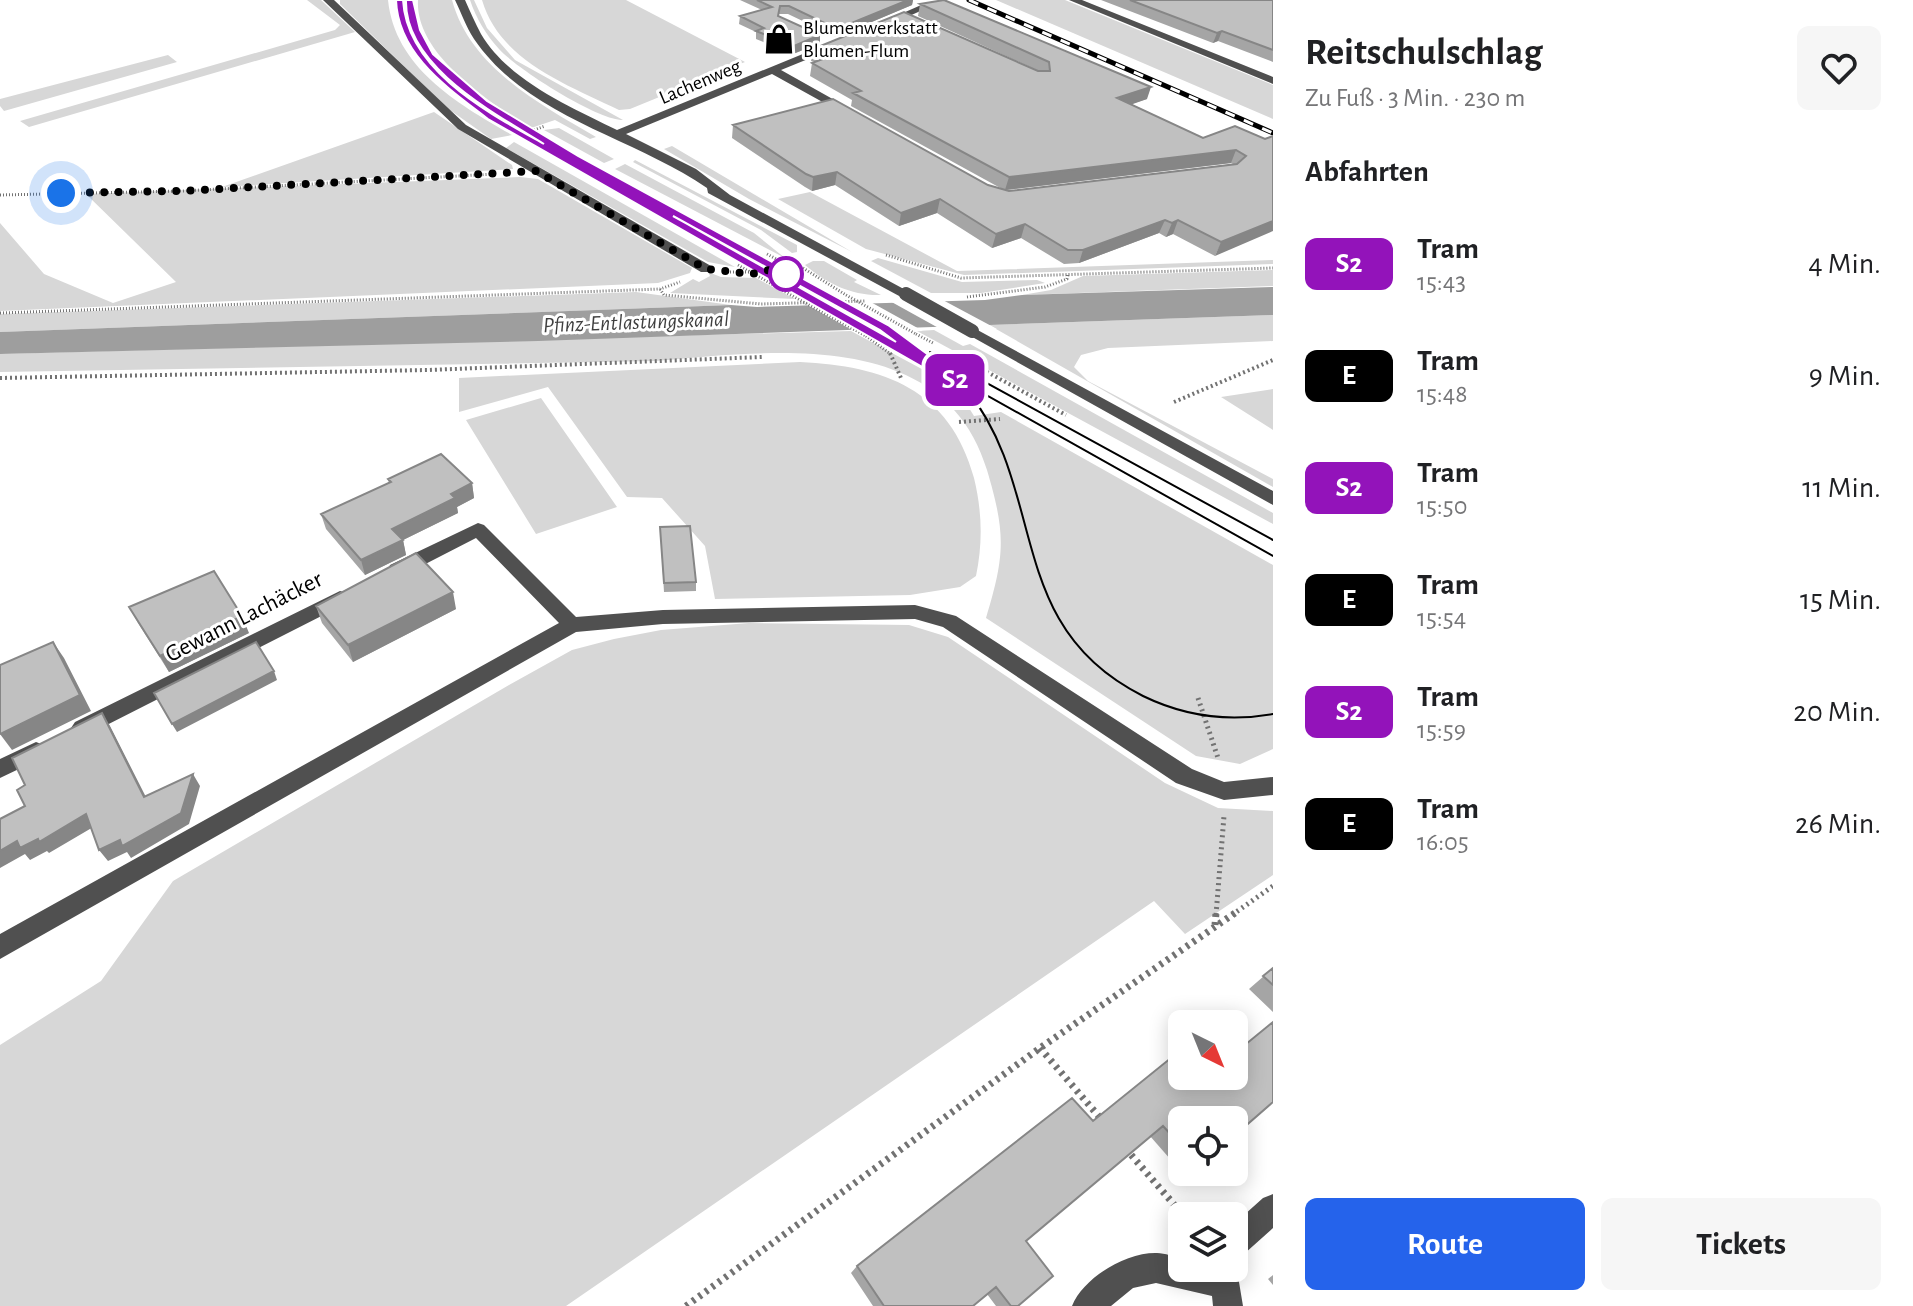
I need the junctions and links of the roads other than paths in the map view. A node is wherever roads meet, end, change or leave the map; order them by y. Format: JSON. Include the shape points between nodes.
{"nodes":[{"id":1,"x":328,"y":0,"type":"edge"},
{"id":2,"x":460,"y":0,"type":"edge"},
{"id":3,"x":1074,"y":0,"type":"edge"},
{"id":4,"x":931,"y":4,"type":"edge"},
{"id":5,"x":902,"y":16,"type":"junction"},
{"id":6,"x":916,"y":21,"type":"edge"},
{"id":7,"x":874,"y":28,"type":"edge"},
{"id":8,"x":816,"y":35,"type":"edge"},
{"id":9,"x":773,"y":70,"type":"junction"},
{"id":10,"x":1273,"y":81,"type":"edge"},
{"id":11,"x":861,"y":119,"type":"edge"},
{"id":12,"x":614,"y":135,"type":"junction"},
{"id":13,"x":706,"y":269,"type":"road end"},
{"id":14,"x":1273,"y":499,"type":"edge"},
{"id":15,"x":572,"y":625,"type":"junction"},
{"id":16,"x":0,"y":769,"type":"edge"},
{"id":17,"x":1273,"y":786,"type":"edge"},
{"id":18,"x":0,"y":947,"type":"edge"},
{"id":19,"x":1273,"y":1208,"type":"edge"},
{"id":20,"x":1248,"y":1231,"type":"edge"},
{"id":21,"x":1226,"y":1286,"type":"edge"},
{"id":22,"x":1087,"y":1306,"type":"edge"}],
"edges":[{"from":1,"to":13,"type":"street","via":[[436,105],[492,146]]},
{"from":2,"to":12,"type":"street","via":[[474,31],[503,64],[542,94]]},
{"from":3,"to":10,"type":"street"},
{"from":4,"to":5,"type":"street"},
{"from":5,"to":6,"type":"street"},
{"from":5,"to":7,"type":"street"},
{"from":8,"to":9,"type":"street","name":"Lachenweg","via":[[842,41]]},
{"from":9,"to":11,"type":"street"},
{"from":9,"to":12,"type":"street","name":"Lachenweg"},
{"from":12,"to":14,"type":"street","bridge":true,"via":[[638,155],[724,194]]},
{"from":15,"to":16,"type":"street","name":"Gewann Lachäcker","via":[[478,529]]},
{"from":15,"to":17,"type":"street","via":[[717,615],[915,612],[949,621],[1184,776],[1224,791]]},
{"from":15,"to":18,"type":"street"},
{"from":19,"to":20,"type":"street"},
{"from":21,"to":22,"type":"street","via":[[1156,1268],[1126,1274]]}]}
